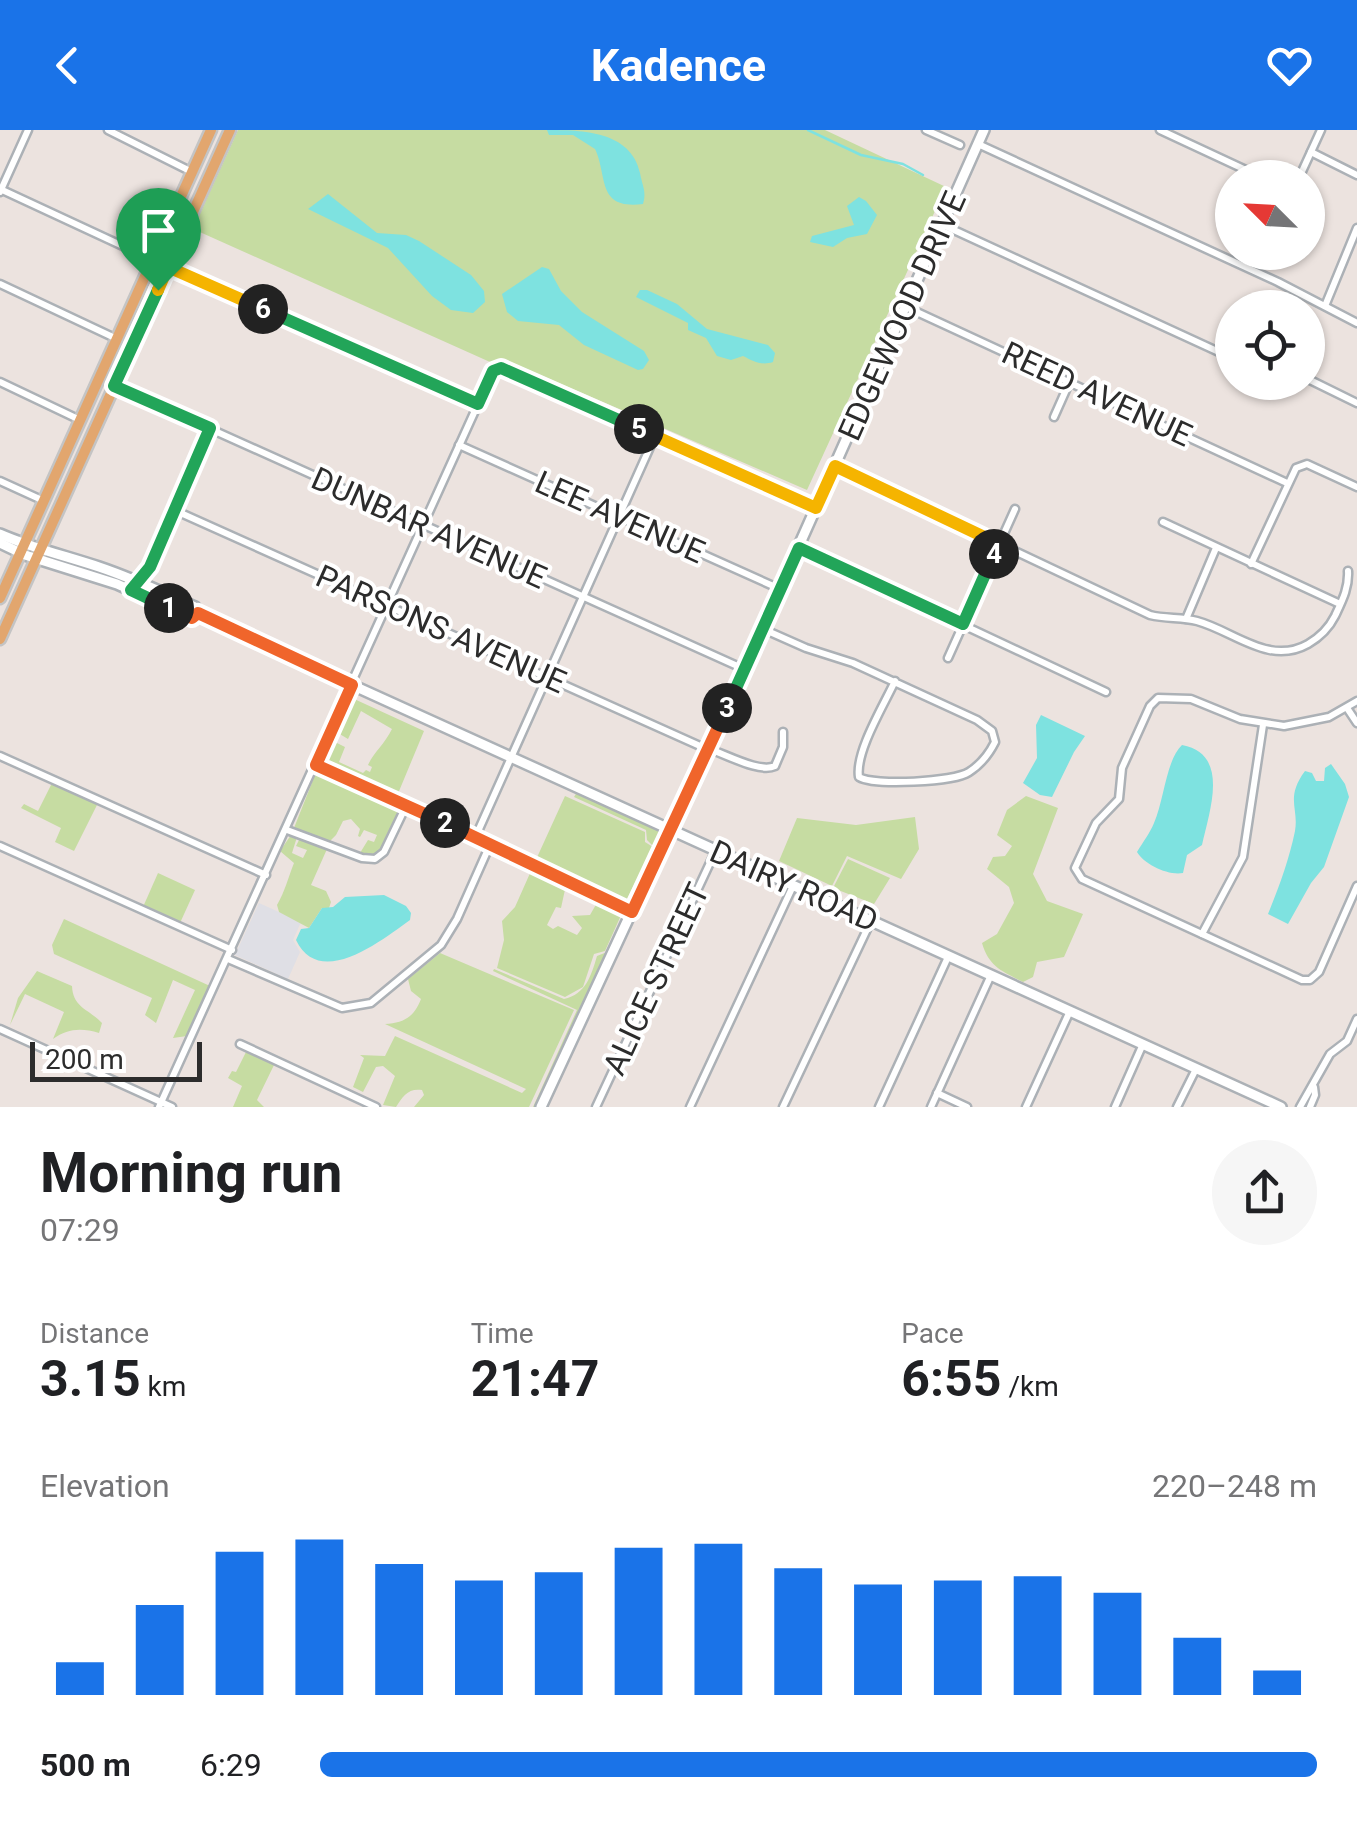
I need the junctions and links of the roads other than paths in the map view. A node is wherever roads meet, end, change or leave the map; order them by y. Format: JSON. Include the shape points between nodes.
{"nodes":[{"id":1,"x":28,"y":130,"type":"edge"},
{"id":2,"x":108,"y":130,"type":"edge"},
{"id":3,"x":211,"y":130,"type":"edge"},
{"id":4,"x":230,"y":130,"type":"edge"},
{"id":5,"x":984,"y":130,"type":"edge"},
{"id":6,"x":1160,"y":130,"type":"edge"},
{"id":7,"x":1321,"y":130,"type":"edge"},
{"id":8,"x":929,"y":131,"type":"edge"},
{"id":9,"x":978,"y":144,"type":"junction"},
{"id":10,"x":960,"y":145,"type":"dead end"},
{"id":11,"x":1311,"y":152,"type":"junction"},
{"id":12,"x":1224,"y":160,"type":"edge"},
{"id":13,"x":1307,"y":160,"type":"edge"},
{"id":14,"x":192,"y":172,"type":"junction"},
{"id":15,"x":1357,"y":175,"type":"edge"},
{"id":16,"x":0,"y":190,"type":"edge"},
{"id":17,"x":199,"y":200,"type":"junction"},
{"id":18,"x":942,"y":225,"type":"junction"},
{"id":19,"x":1357,"y":228,"type":"edge"},
{"id":20,"x":162,"y":239,"type":"junction"},
{"id":21,"x":152,"y":260,"type":"junction"},
{"id":22,"x":168,"y":267,"type":"junction"},
{"id":23,"x":0,"y":284,"type":"edge"},
{"id":24,"x":158,"y":290,"type":"junction"},
{"id":25,"x":1290,"y":290,"type":"edge"},
{"id":26,"x":1325,"y":304,"type":"edge"},
{"id":27,"x":906,"y":306,"type":"junction"},
{"id":28,"x":1325,"y":307,"type":"edge"},
{"id":29,"x":1357,"y":323,"type":"edge"},
{"id":30,"x":117,"y":338,"type":"junction"},
{"id":31,"x":1215,"y":350,"type":"edge"},
{"id":32,"x":109,"y":356,"type":"junction"},
{"id":33,"x":0,"y":382,"type":"edge"},
{"id":34,"x":1070,"y":382,"type":"junction"},
{"id":35,"x":114,"y":386,"type":"junction"},
{"id":36,"x":1325,"y":387,"type":"edge"},
{"id":37,"x":1357,"y":403,"type":"edge"},
{"id":38,"x":478,"y":404,"type":"junction"},
{"id":39,"x":1054,"y":417,"type":"dead end"},
{"id":40,"x":80,"y":420,"type":"junction"},
{"id":41,"x":210,"y":428,"type":"junction"},
{"id":42,"x":655,"y":436,"type":"junction"},
{"id":43,"x":459,"y":445,"type":"junction"},
{"id":44,"x":84,"y":454,"type":"junction"},
{"id":45,"x":835,"y":466,"type":"junction"},
{"id":46,"x":0,"y":481,"type":"edge"},
{"id":47,"x":1287,"y":483,"type":"junction"},
{"id":48,"x":1357,"y":487,"type":"edge"},
{"id":49,"x":44,"y":501,"type":"junction"},
{"id":50,"x":816,"y":508,"type":"junction"},
{"id":51,"x":1015,"y":509,"type":"dead end"},
{"id":52,"x":174,"y":510,"type":"junction"},
{"id":53,"x":618,"y":516,"type":"junction"},
{"id":54,"x":1163,"y":522,"type":"dead end"},
{"id":55,"x":423,"y":525,"type":"junction"},
{"id":56,"x":0,"y":534,"type":"edge"},
{"id":57,"x":0,"y":543,"type":"edge"},
{"id":58,"x":999,"y":544,"type":"junction"},
{"id":59,"x":22,"y":548,"type":"junction"},
{"id":60,"x":799,"y":548,"type":"junction"},
{"id":61,"x":1216,"y":548,"type":"junction"},
{"id":62,"x":39,"y":553,"type":"junction"},
{"id":63,"x":1251,"y":564,"type":"junction"},
{"id":64,"x":1348,"y":572,"type":"dead end"},
{"id":65,"x":134,"y":586,"type":"junction"},
{"id":66,"x":780,"y":589,"type":"junction"},
{"id":67,"x":582,"y":596,"type":"junction"},
{"id":68,"x":0,"y":598,"type":"edge"},
{"id":69,"x":1340,"y":604,"type":"junction"},
{"id":70,"x":387,"y":606,"type":"junction"},
{"id":71,"x":1186,"y":620,"type":"junction"},
{"id":72,"x":963,"y":624,"type":"junction"},
{"id":73,"x":762,"y":629,"type":"junction"},
{"id":74,"x":0,"y":639,"type":"edge"},
{"id":75,"x":948,"y":658,"type":"dead end"},
{"id":76,"x":744,"y":669,"type":"junction"},
{"id":77,"x":546,"y":676,"type":"junction"},
{"id":78,"x":895,"y":681,"type":"junction"},
{"id":79,"x":352,"y":685,"type":"junction"},
{"id":80,"x":1106,"y":692,"type":"dead end"},
{"id":81,"x":1357,"y":701,"type":"edge"},
{"id":82,"x":1348,"y":708,"type":"junction"},
{"id":83,"x":1357,"y":724,"type":"edge"},
{"id":84,"x":1263,"y":725,"type":"junction"},
{"id":85,"x":783,"y":732,"type":"dead end"},
{"id":86,"x":708,"y":748,"type":"junction"},
{"id":87,"x":0,"y":756,"type":"edge"},
{"id":88,"x":510,"y":756,"type":"junction"},
{"id":89,"x":316,"y":765,"type":"junction"},
{"id":90,"x":406,"y":806,"type":"junction"},
{"id":91,"x":286,"y":830,"type":"junction"},
{"id":92,"x":671,"y":830,"type":"junction"},
{"id":93,"x":475,"y":838,"type":"junction"},
{"id":94,"x":0,"y":846,"type":"edge"},
{"id":95,"x":489,"y":846,"type":"junction"},
{"id":96,"x":716,"y":850,"type":"junction"},
{"id":97,"x":266,"y":875,"type":"junction"},
{"id":98,"x":794,"y":886,"type":"junction"},
{"id":99,"x":1357,"y":886,"type":"edge"},
{"id":100,"x":632,"y":912,"type":"junction"},
{"id":101,"x":871,"y":920,"type":"junction"},
{"id":102,"x":1202,"y":934,"type":"junction"},
{"id":103,"x":230,"y":954,"type":"junction"},
{"id":104,"x":949,"y":956,"type":"junction"},
{"id":105,"x":991,"y":975,"type":"junction"},
{"id":106,"x":1070,"y":1012,"type":"junction"},
{"id":107,"x":1357,"y":1020,"type":"edge"},
{"id":108,"x":0,"y":1029,"type":"edge"},
{"id":109,"x":240,"y":1044,"type":"dead end"},
{"id":110,"x":1143,"y":1044,"type":"junction"},
{"id":111,"x":1196,"y":1068,"type":"junction"},
{"id":112,"x":1314,"y":1088,"type":"junction"},
{"id":113,"x":937,"y":1094,"type":"junction"},
{"id":114,"x":160,"y":1104,"type":"edge"},
{"id":115,"x":172,"y":1107,"type":"edge"},
{"id":116,"x":376,"y":1107,"type":"edge"},
{"id":117,"x":541,"y":1107,"type":"edge"},
{"id":118,"x":596,"y":1107,"type":"edge"},
{"id":119,"x":690,"y":1107,"type":"edge"},
{"id":120,"x":783,"y":1107,"type":"edge"},
{"id":121,"x":878,"y":1107,"type":"edge"},
{"id":122,"x":930,"y":1107,"type":"edge"},
{"id":123,"x":967,"y":1107,"type":"edge"},
{"id":124,"x":1026,"y":1107,"type":"edge"},
{"id":125,"x":1115,"y":1107,"type":"edge"},
{"id":126,"x":1177,"y":1107,"type":"edge"},
{"id":127,"x":1281,"y":1107,"type":"edge"},
{"id":128,"x":1300,"y":1107,"type":"edge"},
{"id":129,"x":1310,"y":1107,"type":"edge"}],
"edges":[{"from":1,"to":16,"type":"street"},
{"from":2,"to":14,"type":"street"},
{"from":3,"to":14,"type":"main road"},
{"from":4,"to":17,"type":"main road"},
{"from":5,"to":9,"type":"street","name":"EDGEWOOD DRIVE"},
{"from":6,"to":12,"type":"street"},
{"from":7,"to":11,"type":"street"},
{"from":8,"to":10,"type":"street"},
{"from":9,"to":18,"type":"street","name":"EDGEWOOD DRIVE"},
{"from":9,"to":25,"type":"street"},
{"from":11,"to":13,"type":"street"},
{"from":11,"to":15,"type":"street"},
{"from":14,"to":17,"type":"main road"},
{"from":14,"to":20,"type":"main road"},
{"from":16,"to":21,"type":"street"},
{"from":17,"to":22,"type":"main road"},
{"from":18,"to":27,"type":"street","name":"EDGEWOOD DRIVE"},
{"from":18,"to":31,"type":"street"},
{"from":19,"to":26,"type":"street"},
{"from":20,"to":21,"type":"main road"},
{"from":20,"to":22,"type":"main road"},
{"from":21,"to":24,"type":"main road"},
{"from":21,"to":30,"type":"main road"},
{"from":22,"to":24,"type":"main road"},
{"from":22,"to":38,"type":"street"},
{"from":23,"to":30,"type":"street"},
{"from":24,"to":35,"type":"main road"},
{"from":27,"to":34,"type":"street","name":"REED AVENUE"},
{"from":27,"to":45,"type":"street","name":"EDGEWOOD DRIVE"},
{"from":28,"to":29,"type":"street"},
{"from":30,"to":32,"type":"main road"},
{"from":32,"to":35,"type":"main road"},
{"from":32,"to":40,"type":"main road"},
{"from":33,"to":40,"type":"street"},
{"from":34,"to":39,"type":"street"},
{"from":34,"to":47,"type":"street","name":"REED AVENUE"},
{"from":35,"to":41,"type":"street","name":"DUNBAR AVENUE"},
{"from":35,"to":44,"type":"main road"},
{"from":36,"to":37,"type":"street"},
{"from":38,"to":42,"type":"street","via":[[501,368]]},
{"from":38,"to":43,"type":"street"},
{"from":40,"to":44,"type":"main road"},
{"from":40,"to":49,"type":"main road"},
{"from":41,"to":52,"type":"street"},
{"from":41,"to":55,"type":"street","name":"DUNBAR AVENUE"},
{"from":42,"to":50,"type":"street"},
{"from":42,"to":53,"type":"street"},
{"from":43,"to":53,"type":"street","name":"LEE AVENUE"},
{"from":43,"to":55,"type":"street"},
{"from":44,"to":62,"type":"main road"},
{"from":45,"to":50,"type":"street","name":"EDGEWOOD DRIVE"},
{"from":45,"to":58,"type":"street"},
{"from":46,"to":49,"type":"street"},
{"from":47,"to":48,"type":"street","via":[[1307,464]]},
{"from":47,"to":63,"type":"street"},
{"from":49,"to":59,"type":"main road"},
{"from":50,"to":60,"type":"street","name":"EDGEWOOD DRIVE"},
{"from":51,"to":58,"type":"street"},
{"from":52,"to":65,"type":"street","via":[[150,567]]},
{"from":52,"to":70,"type":"street","name":"PARSONS AVENUE"},
{"from":53,"to":66,"type":"street","name":"LEE AVENUE"},
{"from":53,"to":67,"type":"street"},
{"from":54,"to":61,"type":"street"},
{"from":55,"to":67,"type":"street","name":"DUNBAR AVENUE"},
{"from":55,"to":70,"type":"street"},
{"from":56,"to":59,"type":"street","name":"DAIRY ROAD"},
{"from":57,"to":59,"type":"street","name":"DAIRY ROAD"},
{"from":58,"to":71,"type":"street","via":[[1150,615]]},
{"from":58,"to":72,"type":"street"},
{"from":59,"to":62,"type":"street","name":"DAIRY ROAD"},
{"from":59,"to":68,"type":"main road"},
{"from":60,"to":66,"type":"street","name":"EDGEWOOD DRIVE"},
{"from":60,"to":72,"type":"street"},
{"from":61,"to":63,"type":"street"},
{"from":61,"to":71,"type":"street"},
{"from":62,"to":65,"type":"street","name":"DAIRY ROAD"},
{"from":62,"to":74,"type":"main road"},
{"from":63,"to":69,"type":"street"},
{"from":64,"to":69,"type":"street"},
{"from":65,"to":79,"type":"street","name":"DAIRY ROAD","via":[[195,608]]},
{"from":66,"to":73,"type":"street","name":"EDGEWOOD DRIVE"},
{"from":67,"to":76,"type":"street","name":"DUNBAR AVENUE"},
{"from":67,"to":77,"type":"street"},
{"from":69,"to":71,"type":"street","via":[[1317,639],[1286,652]]},
{"from":70,"to":77,"type":"street","name":"PARSONS AVENUE"},
{"from":70,"to":79,"type":"street"},
{"from":72,"to":75,"type":"street"},
{"from":72,"to":80,"type":"street"},
{"from":73,"to":76,"type":"street","name":"EDGEWOOD DRIVE"},
{"from":73,"to":78,"type":"street"},
{"from":76,"to":86,"type":"street","name":"EDGEWOOD DRIVE"},
{"from":77,"to":86,"type":"street","name":"PARSONS AVENUE"},
{"from":77,"to":88,"type":"street"},
{"from":78,"to":78,"type":"street","via":[[858,763],[859,777],[874,783],[966,774],[990,753],[995,742],[986,725]]},
{"from":79,"to":88,"type":"street","name":"DAIRY ROAD"},
{"from":79,"to":89,"type":"street"},
{"from":81,"to":82,"type":"street"},
{"from":82,"to":83,"type":"street"},
{"from":82,"to":84,"type":"street","via":[[1308,723]]},
{"from":84,"to":102,"type":"street","via":[[1244,857]]},
{"from":84,"to":102,"type":"street","via":[[1191,700],[1158,698],[1122,768],[1118,799],[1096,824],[1075,868],[1082,879]]},
{"from":85,"to":86,"type":"street","name":"PARSONS AVENUE","via":[[779,760],[770,770]]},
{"from":86,"to":92,"type":"street","name":"EDGEWOOD DRIVE"},
{"from":87,"to":97,"type":"street"},
{"from":88,"to":92,"type":"street","name":"DAIRY ROAD"},
{"from":88,"to":93,"type":"street"},
{"from":89,"to":90,"type":"street"},
{"from":89,"to":91,"type":"street"},
{"from":90,"to":91,"type":"street","via":[[375,859]]},
{"from":90,"to":93,"type":"street"},
{"from":91,"to":97,"type":"street"},
{"from":92,"to":96,"type":"street","name":"DAIRY ROAD"},
{"from":92,"to":100,"type":"street","name":"EDGEWOOD DRIVE"},
{"from":93,"to":95,"type":"street"},
{"from":94,"to":103,"type":"street"},
{"from":95,"to":100,"type":"street"},
{"from":95,"to":103,"type":"street","via":[[441,945],[370,1003],[342,1008]]},
{"from":96,"to":98,"type":"street","name":"DAIRY ROAD"},
{"from":96,"to":118,"type":"street","name":"ALICE STREET"},
{"from":97,"to":103,"type":"street"},
{"from":98,"to":101,"type":"street","name":"DAIRY ROAD"},
{"from":98,"to":119,"type":"street"},
{"from":99,"to":102,"type":"street","via":[[1310,980]]},
{"from":100,"to":117,"type":"street","name":"EDGEWOOD DRIVE"},
{"from":101,"to":104,"type":"street","name":"DAIRY ROAD"},
{"from":101,"to":120,"type":"street"},
{"from":103,"to":114,"type":"street"},
{"from":104,"to":105,"type":"street","name":"DAIRY ROAD"},
{"from":104,"to":121,"type":"street"},
{"from":105,"to":106,"type":"street","name":"DAIRY ROAD"},
{"from":105,"to":113,"type":"street"},
{"from":106,"to":110,"type":"street","name":"DAIRY ROAD"},
{"from":106,"to":124,"type":"street"},
{"from":107,"to":112,"type":"street"},
{"from":108,"to":114,"type":"street"},
{"from":109,"to":116,"type":"street"},
{"from":110,"to":111,"type":"street","name":"DAIRY ROAD"},
{"from":110,"to":125,"type":"street"},
{"from":111,"to":126,"type":"street"},
{"from":111,"to":127,"type":"street","name":"DAIRY ROAD"},
{"from":112,"to":128,"type":"street"},
{"from":112,"to":129,"type":"street"},
{"from":113,"to":122,"type":"street"},
{"from":113,"to":123,"type":"street"},
{"from":114,"to":115,"type":"street"}]}
